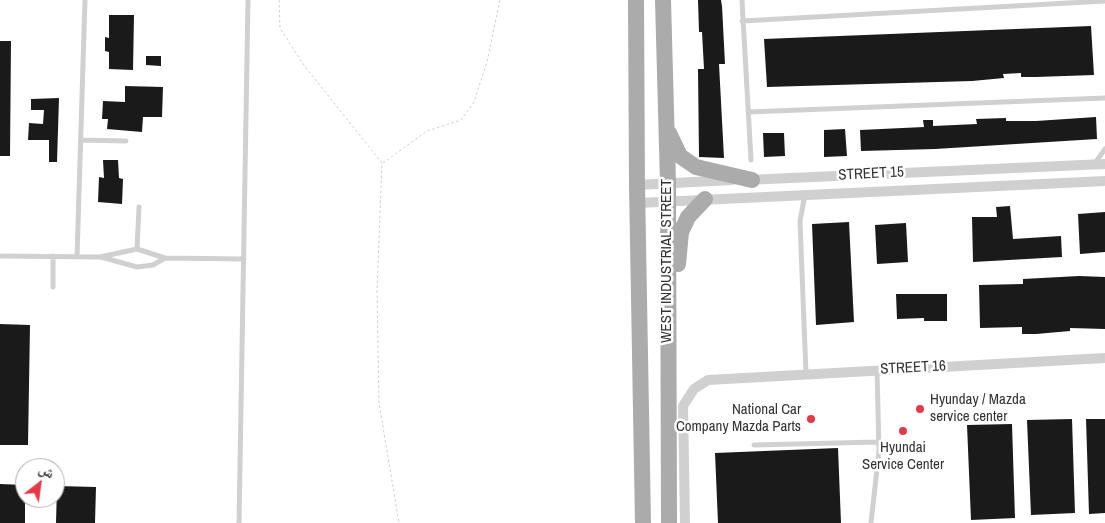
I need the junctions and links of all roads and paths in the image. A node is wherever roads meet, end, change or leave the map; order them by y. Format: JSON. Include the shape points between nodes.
{"nodes":[{"id":1,"x":85,"y":0,"type":"edge"},
{"id":2,"x":248,"y":0,"type":"edge"},
{"id":3,"x":279,"y":0,"type":"edge"},
{"id":4,"x":500,"y":0,"type":"edge"},
{"id":5,"x":636,"y":0,"type":"edge"},
{"id":6,"x":663,"y":0,"type":"edge"},
{"id":7,"x":742,"y":0,"type":"edge"},
{"id":8,"x":1105,"y":1,"type":"edge"},
{"id":9,"x":742,"y":21,"type":"junction"},
{"id":10,"x":1105,"y":98,"type":"edge"},
{"id":11,"x":749,"y":112,"type":"junction"},
{"id":12,"x":666,"y":126,"type":"junction"},
{"id":13,"x":82,"y":140,"type":"junction"},
{"id":14,"x":126,"y":141,"type":"dead end"},
{"id":15,"x":1105,"y":149,"type":"edge"},
{"id":16,"x":751,"y":160,"type":"dead end"},
{"id":17,"x":382,"y":163,"type":"junction"},
{"id":18,"x":1105,"y":164,"type":"edge"},
{"id":19,"x":1090,"y":165,"type":"junction"},
{"id":20,"x":752,"y":180,"type":"junction"},
{"id":21,"x":1105,"y":181,"type":"edge"},
{"id":22,"x":668,"y":183,"type":"junction"},
{"id":23,"x":636,"y":185,"type":"junction"},
{"id":24,"x":805,"y":194,"type":"junction"},
{"id":25,"x":705,"y":200,"type":"junction"},
{"id":26,"x":668,"y":201,"type":"junction"},
{"id":27,"x":638,"y":202,"type":"junction"},
{"id":28,"x":139,"y":207,"type":"dead end"},
{"id":29,"x":136,"y":248,"type":"junction"},
{"id":30,"x":0,"y":256,"type":"edge"},
{"id":31,"x":53,"y":256,"type":"junction"},
{"id":32,"x":77,"y":257,"type":"junction"},
{"id":33,"x":100,"y":257,"type":"junction"},
{"id":34,"x":165,"y":258,"type":"junction"},
{"id":35,"x":244,"y":259,"type":"junction"},
{"id":36,"x":53,"y":287,"type":"dead end"},
{"id":37,"x":667,"y":318,"type":"junction"},
{"id":38,"x":1105,"y":358,"type":"edge"},
{"id":39,"x":877,"y":370,"type":"junction"},
{"id":40,"x":806,"y":374,"type":"junction"},
{"id":41,"x":878,"y":442,"type":"junction"},
{"id":42,"x":754,"y":445,"type":"dead end"},
{"id":43,"x":239,"y":523,"type":"edge"},
{"id":44,"x":399,"y":523,"type":"edge"},
{"id":45,"x":643,"y":523,"type":"edge"},
{"id":46,"x":669,"y":523,"type":"edge"},
{"id":47,"x":686,"y":523,"type":"edge"},
{"id":48,"x":872,"y":523,"type":"edge"}],
"edges":[{"from":1,"to":13,"type":"lane"},
{"from":2,"to":35,"type":"lane"},
{"from":3,"to":17,"type":"path","via":[[280,28],[303,64]]},
{"from":4,"to":17,"type":"path","via":[[487,62],[474,102],[461,120],[427,131]]},
{"from":5,"to":23,"type":"main road","name":"WEST INDUSTRIAL STREET"},
{"from":6,"to":12,"type":"main road","name":"WEST INDUSTRIAL STREET"},
{"from":7,"to":9,"type":"lane"},
{"from":8,"to":9,"type":"lane"},
{"from":9,"to":11,"type":"lane"},
{"from":10,"to":11,"type":"lane"},
{"from":11,"to":16,"type":"lane"},
{"from":12,"to":20,"type":"main road","via":[[680,156],[687,162]]},
{"from":12,"to":22,"type":"main road","name":"WEST INDUSTRIAL STREET"},
{"from":13,"to":14,"type":"lane"},
{"from":13,"to":32,"type":"lane"},
{"from":15,"to":19,"type":"lane","via":[[1097,162]]},
{"from":17,"to":44,"type":"path","via":[[377,290],[379,403]]},
{"from":18,"to":19,"type":"street","name":"STREET 15"},
{"from":19,"to":20,"type":"street","name":"STREET 15"},
{"from":20,"to":22,"type":"street","name":"STREET 15"},
{"from":21,"to":24,"type":"street","name":"STREET 15"},
{"from":22,"to":23,"type":"street","name":"STREET 15"},
{"from":22,"to":26,"type":"main road","name":"WEST INDUSTRIAL STREET"},
{"from":23,"to":27,"type":"main road","name":"WEST INDUSTRIAL STREET"},
{"from":24,"to":25,"type":"street","name":"STREET 15"},
{"from":24,"to":40,"type":"lane","via":[[800,221]]},
{"from":25,"to":26,"type":"street","name":"STREET 15"},
{"from":25,"to":37,"type":"main road","via":[[688,217],[681,232],[676,281]]},
{"from":26,"to":27,"type":"street","name":"STREET 15"},
{"from":26,"to":37,"type":"main road","name":"WEST INDUSTRIAL STREET"},
{"from":27,"to":45,"type":"main road","name":"WEST INDUSTRIAL STREET"},
{"from":28,"to":29,"type":"lane"},
{"from":29,"to":33,"type":"lane"},
{"from":29,"to":34,"type":"lane"},
{"from":30,"to":31,"type":"lane"},
{"from":31,"to":32,"type":"lane"},
{"from":31,"to":36,"type":"lane"},
{"from":32,"to":33,"type":"lane"},
{"from":33,"to":34,"type":"lane","via":[[137,267],[153,265]]},
{"from":34,"to":35,"type":"lane"},
{"from":35,"to":43,"type":"lane"},
{"from":37,"to":46,"type":"main road","name":"WEST INDUSTRIAL STREET"},
{"from":38,"to":39,"type":"street","name":"STREET 16"},
{"from":39,"to":40,"type":"street","name":"STREET 16"},
{"from":39,"to":41,"type":"lane"},
{"from":40,"to":47,"type":"street","name":"STREET 16","via":[[721,378],[700,384],[688,397],[683,406]]},
{"from":41,"to":42,"type":"lane"},
{"from":41,"to":48,"type":"lane"}]}
